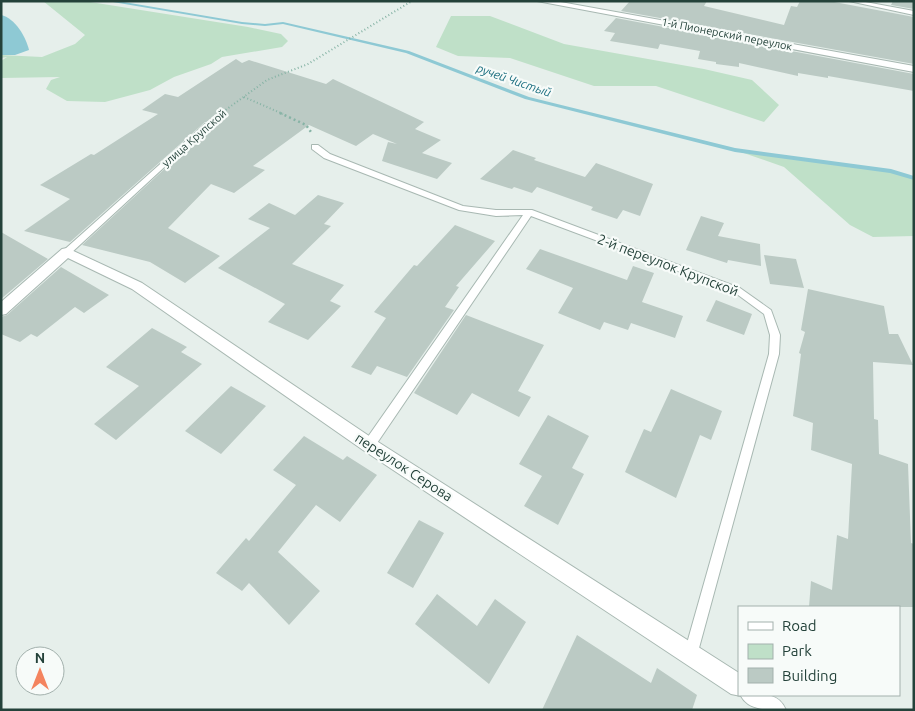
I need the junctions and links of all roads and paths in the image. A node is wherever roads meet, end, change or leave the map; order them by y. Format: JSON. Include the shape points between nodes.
{"nodes":[{"id":1,"x":412,"y":1,"type":"edge"},
{"id":2,"x":541,"y":1,"type":"edge"},
{"id":3,"x":851,"y":1,"type":"edge"},
{"id":4,"x":914,"y":13,"type":"edge"},
{"id":5,"x":914,"y":70,"type":"edge"},
{"id":6,"x":244,"y":97,"type":"junction"},
{"id":7,"x":207,"y":125,"type":"joint"},
{"id":8,"x":315,"y":147,"type":"joint"},
{"id":9,"x":529,"y":212,"type":"junction"},
{"id":10,"x":67,"y":252,"type":"junction"},
{"id":11,"x":1,"y":310,"type":"edge"},
{"id":12,"x":369,"y":445,"type":"junction"},
{"id":13,"x":691,"y":654,"type":"junction"},
{"id":14,"x":738,"y":685,"type":"edge"},
{"id":15,"x":754,"y":696,"type":"edge"},
{"id":16,"x":775,"y":710,"type":"edge"}],
"edges":[{"from":1,"to":6,"type":"path","name":"улица Крупской","via":[[302,67],[267,80]]},
{"from":2,"to":5,"type":"street","name":"1-й Пионерский переулок"},
{"from":3,"to":4,"type":"lane"},
{"from":6,"to":7,"type":"path","name":"улица Крупской"},
{"from":6,"to":8,"type":"path","via":[[306,125]]},
{"from":7,"to":10,"type":"lane","name":"улица Крупской"},
{"from":8,"to":9,"type":"lane","name":"2-й переулок Крупской","via":[[326,156],[462,208],[496,213]]},
{"from":9,"to":12,"type":"lane"},
{"from":9,"to":13,"type":"lane","name":"2-й переулок Крупской","via":[[737,290],[768,312],[775,335],[774,354]]},
{"from":10,"to":11,"type":"street","name":"улица Крупской"},
{"from":10,"to":12,"type":"street","name":"переулок Серова","via":[[137,286]]},
{"from":12,"to":13,"type":"street","name":"переулок Серова"},
{"from":13,"to":14,"type":"street","name":"переулок Серова"},
{"from":15,"to":16,"type":"street"}]}
